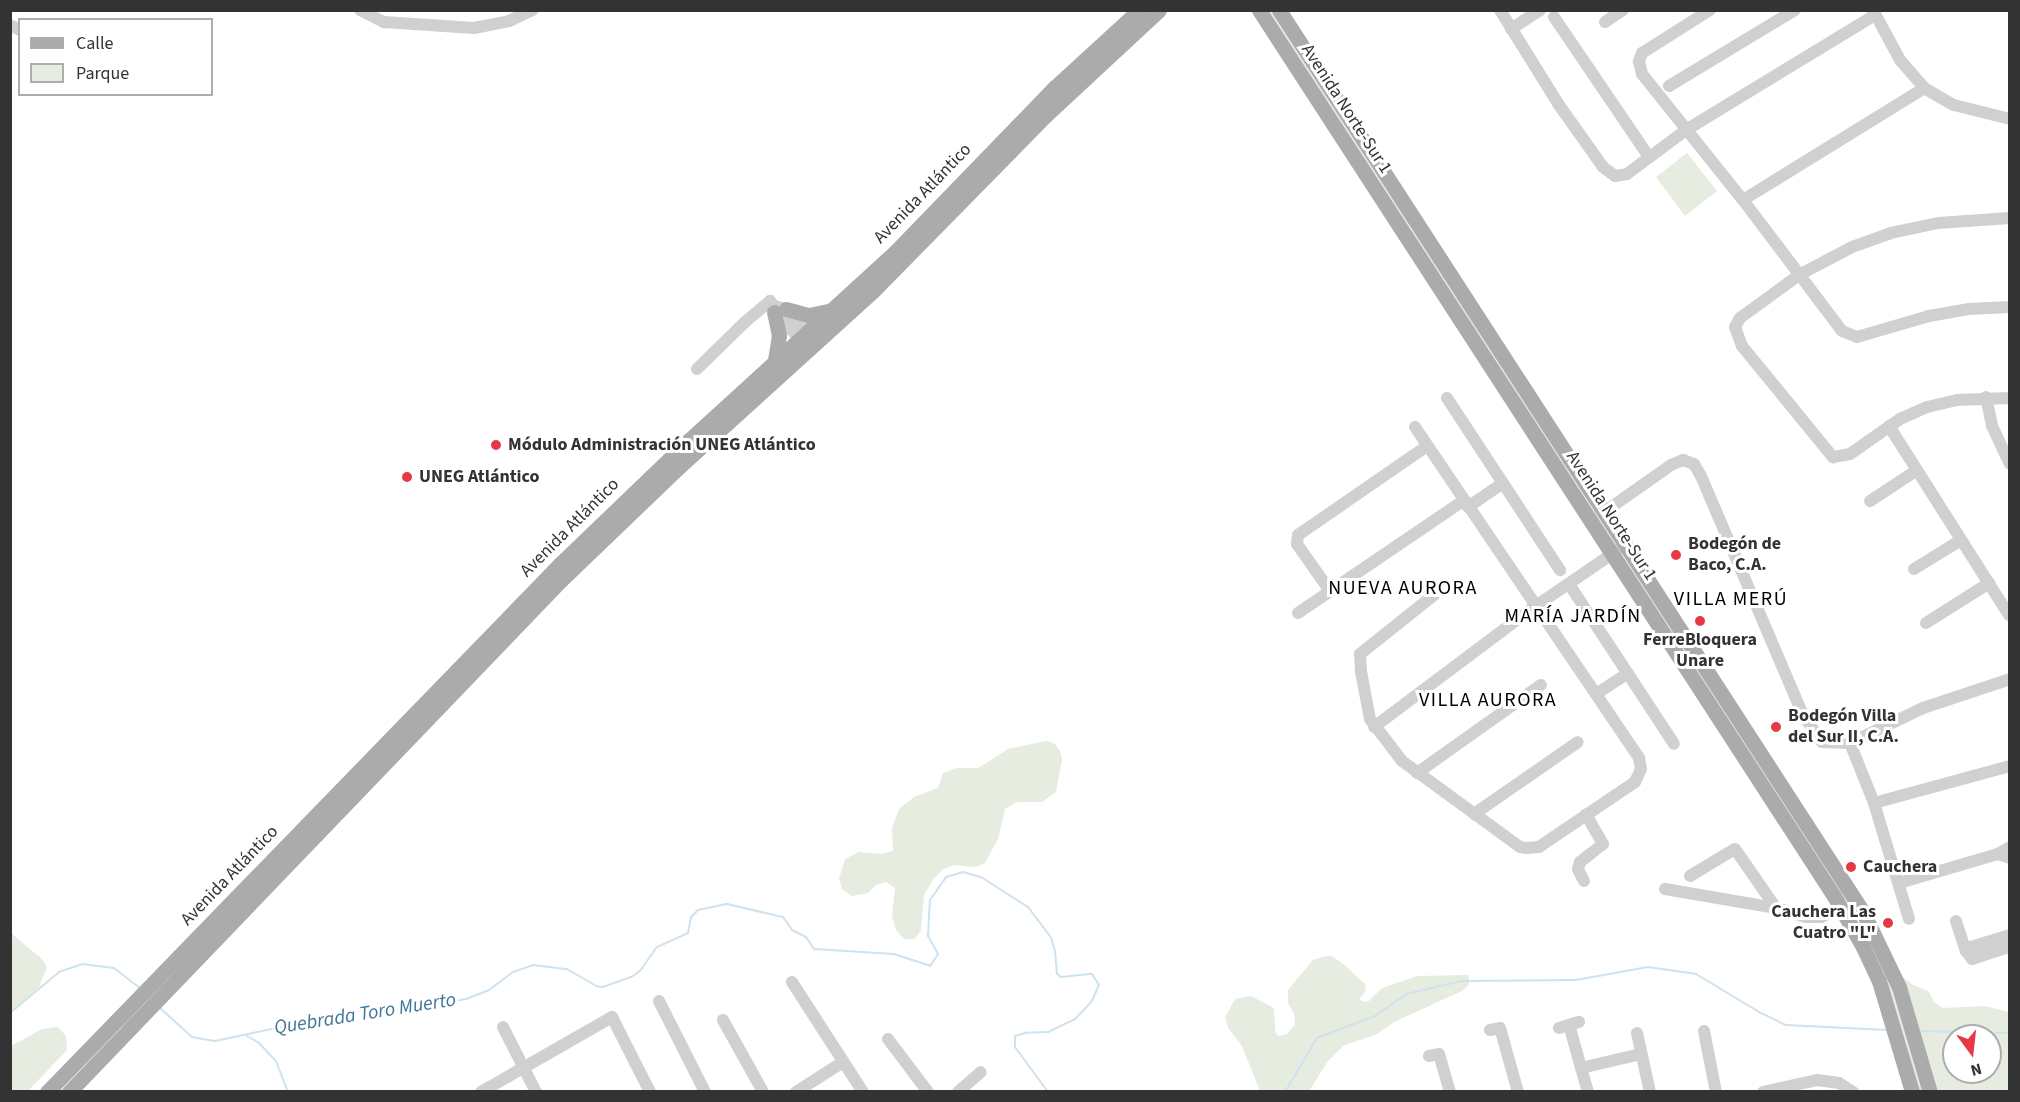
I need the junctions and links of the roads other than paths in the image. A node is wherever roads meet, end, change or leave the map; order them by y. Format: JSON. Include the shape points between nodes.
{"nodes":[{"id":1,"x":360,"y":10,"type":"edge"},
{"id":2,"x":533,"y":10,"type":"edge"},
{"id":3,"x":1139,"y":10,"type":"edge"},
{"id":4,"x":1159,"y":10,"type":"edge"},
{"id":5,"x":1259,"y":10,"type":"edge"},
{"id":6,"x":1279,"y":10,"type":"edge"},
{"id":7,"x":1500,"y":10,"type":"edge"},
{"id":8,"x":1540,"y":10,"type":"edge"},
{"id":9,"x":1623,"y":10,"type":"edge"},
{"id":10,"x":1710,"y":10,"type":"edge"},
{"id":11,"x":1795,"y":10,"type":"edge"},
{"id":12,"x":1874,"y":13,"type":"edge"},
{"id":13,"x":1554,"y":17,"type":"dead end"},
{"id":14,"x":1605,"y":22,"type":"dead end"},
{"id":15,"x":1511,"y":28,"type":"junction"},
{"id":16,"x":1669,"y":86,"type":"dead end"},
{"id":17,"x":1924,"y":88,"type":"junction"},
{"id":18,"x":2010,"y":119,"type":"edge"},
{"id":19,"x":1686,"y":130,"type":"junction"},
{"id":20,"x":1649,"y":157,"type":"junction"},
{"id":21,"x":1743,"y":200,"type":"junction"},
{"id":22,"x":2010,"y":218,"type":"edge"},
{"id":23,"x":1798,"y":275,"type":"junction"},
{"id":24,"x":2010,"y":307,"type":"edge"},
{"id":25,"x":778,"y":309,"type":"junction"},
{"id":26,"x":833,"y":310,"type":"junction"},
{"id":27,"x":809,"y":341,"type":"junction"},
{"id":28,"x":775,"y":361,"type":"junction"},
{"id":29,"x":697,"y":369,"type":"dead end"},
{"id":30,"x":1986,"y":397,"type":"junction"},
{"id":31,"x":1447,"y":398,"type":"dead end"},
{"id":32,"x":2010,"y":398,"type":"edge"},
{"id":33,"x":1889,"y":426,"type":"junction"},
{"id":34,"x":1415,"y":427,"type":"dead end"},
{"id":35,"x":1427,"y":446,"type":"junction"},
{"id":36,"x":2008,"y":458,"type":"edge"},
{"id":37,"x":1917,"y":470,"type":"junction"},
{"id":38,"x":1503,"y":483,"type":"junction"},
{"id":39,"x":1870,"y":501,"type":"dead end"},
{"id":40,"x":1466,"y":503,"type":"junction"},
{"id":41,"x":1604,"y":513,"type":"junction"},
{"id":42,"x":1961,"y":540,"type":"junction"},
{"id":43,"x":1619,"y":549,"type":"junction"},
{"id":44,"x":1914,"y":569,"type":"dead end"},
{"id":45,"x":1560,"y":570,"type":"dead end"},
{"id":46,"x":1989,"y":583,"type":"junction"},
{"id":47,"x":1569,"y":584,"type":"junction"},
{"id":48,"x":1330,"y":591,"type":"junction"},
{"id":49,"x":1434,"y":595,"type":"dead end"},
{"id":50,"x":1536,"y":606,"type":"junction"},
{"id":51,"x":1298,"y":613,"type":"dead end"},
{"id":52,"x":2009,"y":615,"type":"edge"},
{"id":53,"x":1926,"y":623,"type":"dead end"},
{"id":54,"x":1628,"y":673,"type":"junction"},
{"id":55,"x":2010,"y":679,"type":"edge"},
{"id":56,"x":1541,"y":685,"type":"dead end"},
{"id":57,"x":1596,"y":694,"type":"junction"},
{"id":58,"x":1374,"y":727,"type":"junction"},
{"id":59,"x":1578,"y":742,"type":"dead end"},
{"id":60,"x":1850,"y":743,"type":"junction"},
{"id":61,"x":1674,"y":744,"type":"dead end"},
{"id":62,"x":2010,"y":766,"type":"edge"},
{"id":63,"x":1417,"y":773,"type":"junction"},
{"id":64,"x":1874,"y":803,"type":"junction"},
{"id":65,"x":1474,"y":814,"type":"junction"},
{"id":66,"x":1586,"y":815,"type":"junction"},
{"id":67,"x":2010,"y":847,"type":"edge"},
{"id":68,"x":2004,"y":856,"type":"edge"},
{"id":69,"x":1690,"y":876,"type":"dead end"},
{"id":70,"x":1584,"y":882,"type":"dead end"},
{"id":71,"x":1899,"y":884,"type":"junction"},
{"id":72,"x":1665,"y":889,"type":"dead end"},
{"id":73,"x":1776,"y":908,"type":"junction"},
{"id":74,"x":1841,"y":908,"type":"junction"},
{"id":75,"x":1909,"y":919,"type":"dead end"},
{"id":76,"x":1956,"y":921,"type":"dead end"},
{"id":77,"x":2010,"y":935,"type":"edge"},
{"id":78,"x":2010,"y":947,"type":"edge"},
{"id":79,"x":1966,"y":951,"type":"junction"},
{"id":80,"x":166,"y":980,"type":"junction"},
{"id":81,"x":792,"y":982,"type":"dead end"},
{"id":82,"x":659,"y":1001,"type":"dead end"},
{"id":83,"x":723,"y":1020,"type":"dead end"},
{"id":84,"x":1569,"y":1025,"type":"dead end"},
{"id":85,"x":503,"y":1027,"type":"dead end"},
{"id":86,"x":1490,"y":1030,"type":"dead end"},
{"id":87,"x":1704,"y":1031,"type":"dead end"},
{"id":88,"x":1637,"y":1033,"type":"dead end"},
{"id":89,"x":888,"y":1040,"type":"dead end"},
{"id":90,"x":1641,"y":1054,"type":"junction"},
{"id":91,"x":1429,"y":1056,"type":"dead end"},
{"id":92,"x":843,"y":1062,"type":"junction"},
{"id":93,"x":524,"y":1068,"type":"junction"},
{"id":94,"x":1581,"y":1068,"type":"junction"},
{"id":95,"x":981,"y":1072,"type":"dead end"},
{"id":96,"x":965,"y":1089,"type":"edge"},
{"id":97,"x":47,"y":1092,"type":"edge"},
{"id":98,"x":69,"y":1092,"type":"edge"},
{"id":99,"x":481,"y":1092,"type":"edge"},
{"id":100,"x":536,"y":1092,"type":"edge"},
{"id":101,"x":650,"y":1092,"type":"edge"},
{"id":102,"x":705,"y":1092,"type":"edge"},
{"id":103,"x":763,"y":1092,"type":"edge"},
{"id":104,"x":796,"y":1092,"type":"edge"},
{"id":105,"x":863,"y":1092,"type":"edge"},
{"id":106,"x":928,"y":1092,"type":"edge"},
{"id":107,"x":1450,"y":1092,"type":"edge"},
{"id":108,"x":1518,"y":1092,"type":"edge"},
{"id":109,"x":1588,"y":1092,"type":"edge"},
{"id":110,"x":1650,"y":1092,"type":"edge"},
{"id":111,"x":1716,"y":1092,"type":"edge"},
{"id":112,"x":1763,"y":1092,"type":"edge"},
{"id":113,"x":1853,"y":1092,"type":"edge"},
{"id":114,"x":1912,"y":1092,"type":"edge"},
{"id":115,"x":1930,"y":1092,"type":"edge"}],
"edges":[{"from":1,"to":2,"type":"street","via":[[384,21],[474,28],[509,21]]},
{"from":3,"to":26,"type":"main road","name":"Avenida Atlántico","via":[[1055,87],[895,252]]},
{"from":4,"to":27,"type":"main road","name":"Avenida Atlántico","via":[[1068,92],[928,237]]},
{"from":5,"to":43,"type":"main road","name":"Avenida Norte-Sur 1"},
{"from":6,"to":41,"type":"main road","name":"Avenida Norte-Sur 1"},
{"from":7,"to":15,"type":"street"},
{"from":8,"to":15,"type":"street"},
{"from":9,"to":14,"type":"street"},
{"from":10,"to":19,"type":"street","via":[[1647,48],[1639,57],[1641,74]]},
{"from":11,"to":16,"type":"street"},
{"from":12,"to":17,"type":"street","via":[[1900,60]]},
{"from":12,"to":19,"type":"street"},
{"from":13,"to":20,"type":"street"},
{"from":15,"to":20,"type":"street","via":[[1558,105],[1610,173],[1627,174]]},
{"from":17,"to":18,"type":"street","via":[[1954,105]]},
{"from":17,"to":21,"type":"street"},
{"from":19,"to":20,"type":"street"},
{"from":19,"to":21,"type":"street"},
{"from":21,"to":23,"type":"street"},
{"from":22,"to":23,"type":"street","via":[[1958,220],[1891,233],[1835,254]]},
{"from":23,"to":24,"type":"street","via":[[1842,331],[1857,337],[1929,316]]},
{"from":23,"to":33,"type":"street","via":[[1740,318],[1735,327],[1742,346],[1833,457],[1850,454]]},
{"from":25,"to":26,"type":"main road","via":[[809,315]]},
{"from":25,"to":27,"type":"street"},
{"from":25,"to":28,"type":"main road"},
{"from":25,"to":29,"type":"street","via":[[770,301]]},
{"from":26,"to":27,"type":"main road","name":"Avenida Atlántico"},
{"from":27,"to":28,"type":"main road","name":"Avenida Atlántico"},
{"from":27,"to":80,"type":"main road","name":"Avenida Atlántico","via":[[561,580]]},
{"from":28,"to":80,"type":"main road","name":"Avenida Atlántico","via":[[552,572]]},
{"from":30,"to":32,"type":"street"},
{"from":30,"to":33,"type":"street","via":[[1926,407]]},
{"from":30,"to":36,"type":"street","via":[[1989,418]]},
{"from":31,"to":38,"type":"street"},
{"from":33,"to":37,"type":"street"},
{"from":34,"to":35,"type":"street"},
{"from":35,"to":40,"type":"street"},
{"from":35,"to":48,"type":"street","via":[[1298,535],[1297,544]]},
{"from":37,"to":39,"type":"street"},
{"from":37,"to":42,"type":"street"},
{"from":38,"to":40,"type":"street"},
{"from":38,"to":45,"type":"street"},
{"from":40,"to":48,"type":"street"},
{"from":40,"to":50,"type":"street"},
{"from":41,"to":43,"type":"main road","name":"Avenida Norte-Sur 1"},
{"from":41,"to":60,"type":"street","via":[[1671,465],[1683,460],[1694,464],[1811,730],[1822,742]]},
{"from":42,"to":44,"type":"street"},
{"from":42,"to":46,"type":"street"},
{"from":43,"to":47,"type":"street"},
{"from":43,"to":74,"type":"main road","name":"Avenida Norte-Sur 1"},
{"from":43,"to":115,"type":"main road","name":"Avenida Norte-Sur 1","via":[[1855,898],[1886,956]]},
{"from":46,"to":52,"type":"street"},
{"from":46,"to":53,"type":"street"},
{"from":47,"to":50,"type":"street"},
{"from":47,"to":54,"type":"street"},
{"from":48,"to":51,"type":"street"},
{"from":49,"to":58,"type":"street","via":[[1360,654],[1365,700]]},
{"from":50,"to":57,"type":"street"},
{"from":50,"to":58,"type":"street"},
{"from":54,"to":57,"type":"street"},
{"from":54,"to":61,"type":"street"},
{"from":55,"to":60,"type":"street","via":[[1930,705]]},
{"from":56,"to":63,"type":"street"},
{"from":57,"to":66,"type":"street","via":[[1639,758],[1641,769],[1635,782]]},
{"from":58,"to":63,"type":"street"},
{"from":59,"to":65,"type":"street"},
{"from":60,"to":64,"type":"street"},
{"from":62,"to":64,"type":"street"},
{"from":63,"to":65,"type":"street"},
{"from":64,"to":71,"type":"street"},
{"from":65,"to":66,"type":"street","via":[[1520,847],[1534,849]]},
{"from":66,"to":70,"type":"street","via":[[1603,844],[1580,862],[1579,875]]},
{"from":67,"to":68,"type":"street"},
{"from":68,"to":71,"type":"street"},
{"from":69,"to":73,"type":"street","via":[[1736,849]]},
{"from":71,"to":75,"type":"street"},
{"from":72,"to":73,"type":"street"},
{"from":73,"to":74,"type":"street","via":[[1815,918]]},
{"from":74,"to":114,"type":"main road","name":"Avenida Norte-Sur 1","via":[[1872,965]]},
{"from":76,"to":79,"type":"street"},
{"from":77,"to":79,"type":"street"},
{"from":78,"to":79,"type":"street","via":[[1972,959]]},
{"from":80,"to":97,"type":"main road","name":"Avenida Atlántico","via":[[128,1005]]},
{"from":80,"to":98,"type":"main road","name":"Avenida Atlántico","via":[[140,1016]]},
{"from":81,"to":92,"type":"street"},
{"from":82,"to":102,"type":"street"},
{"from":83,"to":103,"type":"street"},
{"from":84,"to":94,"type":"street"},
{"from":85,"to":93,"type":"street"},
{"from":86,"to":108,"type":"street","via":[[1500,1028]]},
{"from":87,"to":111,"type":"street"},
{"from":88,"to":90,"type":"street"},
{"from":89,"to":106,"type":"street"},
{"from":90,"to":94,"type":"street"},
{"from":90,"to":110,"type":"street"},
{"from":91,"to":107,"type":"street","via":[[1439,1054]]},
{"from":92,"to":104,"type":"street"},
{"from":92,"to":105,"type":"street"},
{"from":93,"to":99,"type":"street"},
{"from":93,"to":100,"type":"street"},
{"from":93,"to":101,"type":"street","via":[[612,1017]]},
{"from":94,"to":109,"type":"street"},
{"from":95,"to":96,"type":"street"},
{"from":112,"to":113,"type":"street","via":[[1817,1080],[1839,1083]]}]}
